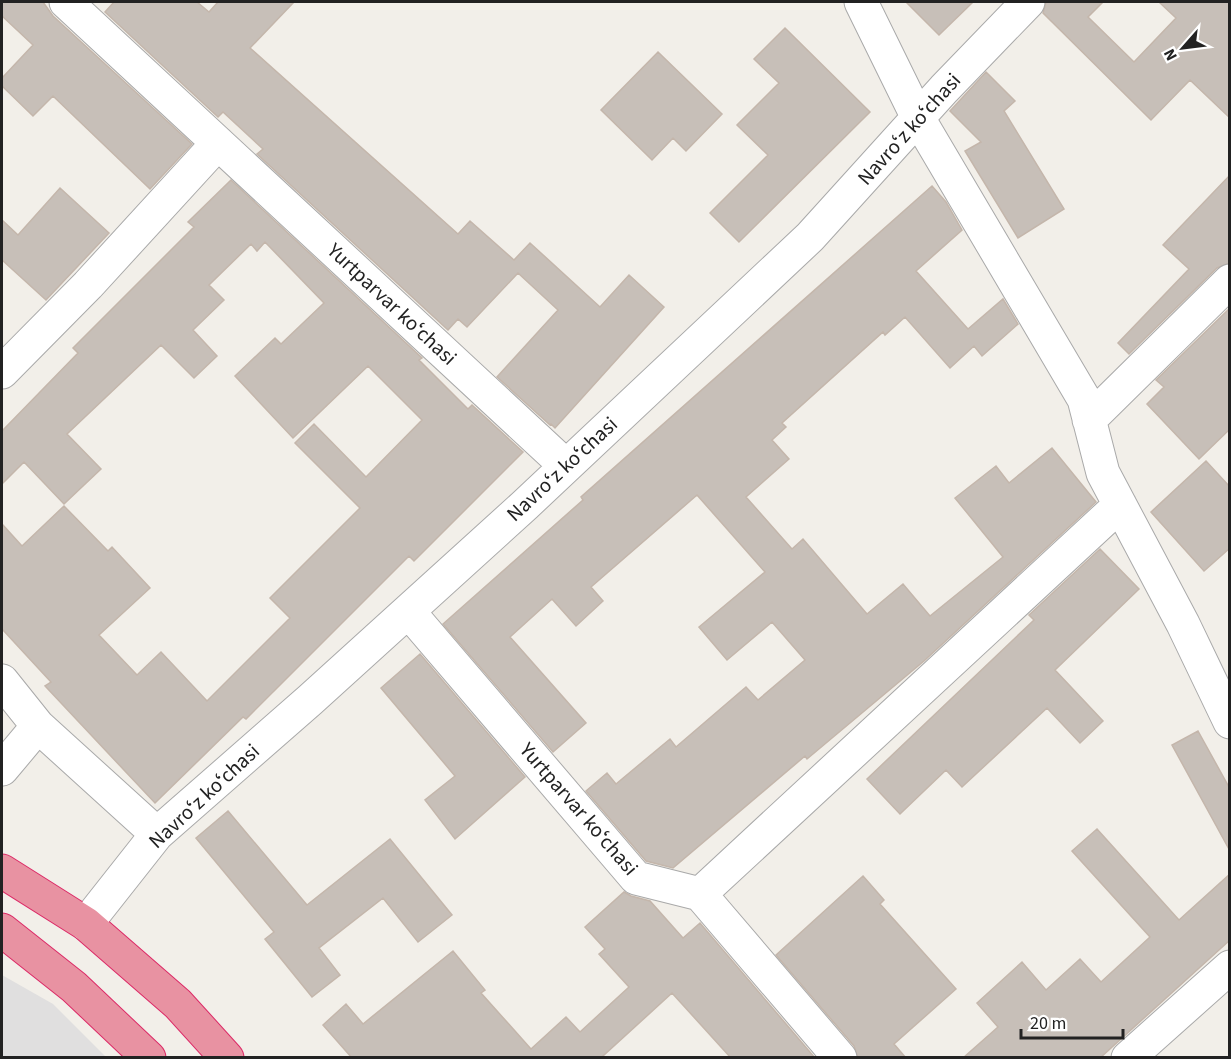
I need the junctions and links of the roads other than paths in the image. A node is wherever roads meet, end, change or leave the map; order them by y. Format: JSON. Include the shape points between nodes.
{"nodes":[{"id":1,"x":66,"y":2,"type":"edge"},
{"id":2,"x":861,"y":2,"type":"edge"},
{"id":3,"x":1028,"y":2,"type":"edge"},
{"id":4,"x":918,"y":118,"type":"junction"},
{"id":5,"x":218,"y":143,"type":"junction"},
{"id":6,"x":1230,"y":281,"type":"edge"},
{"id":7,"x":2,"y":372,"type":"edge"},
{"id":8,"x":1089,"y":420,"type":"junction"},
{"id":9,"x":566,"y":466,"type":"junction"},
{"id":10,"x":1120,"y":505,"type":"junction"},
{"id":11,"x":408,"y":611,"type":"junction"},
{"id":12,"x":2,"y":681,"type":"edge"},
{"id":13,"x":1230,"y":722,"type":"edge"},
{"id":14,"x":38,"y":726,"type":"junction"},
{"id":15,"x":2,"y":770,"type":"edge"},
{"id":16,"x":157,"y":834,"type":"junction"},
{"id":17,"x":2,"y":871,"type":"edge"},
{"id":18,"x":700,"y":894,"type":"junction"},
{"id":19,"x":86,"y":924,"type":"junction"},
{"id":20,"x":2,"y":930,"type":"edge"},
{"id":21,"x":1230,"y":967,"type":"edge"},
{"id":22,"x":149,"y":1058,"type":"edge"},
{"id":23,"x":227,"y":1058,"type":"edge"},
{"id":24,"x":840,"y":1058,"type":"edge"},
{"id":25,"x":1128,"y":1058,"type":"edge"}],
"edges":[{"from":1,"to":5,"type":"street","name":"Yurtparvar koʻchasi"},
{"from":2,"to":4,"type":"street"},
{"from":3,"to":4,"type":"street","name":"Navroʻz koʻchasi"},
{"from":4,"to":8,"type":"street","via":[[1084,399]]},
{"from":4,"to":9,"type":"street","name":"Navroʻz koʻchasi","via":[[810,237]]},
{"from":5,"to":7,"type":"street"},
{"from":5,"to":9,"type":"street","name":"Yurtparvar koʻchasi"},
{"from":6,"to":8,"type":"street"},
{"from":8,"to":10,"type":"street","via":[[1103,473]]},
{"from":9,"to":11,"type":"street","name":"Navroʻz koʻchasi"},
{"from":10,"to":13,"type":"street"},
{"from":10,"to":18,"type":"street"},
{"from":11,"to":16,"type":"street","name":"Navroʻz koʻchasi"},
{"from":11,"to":18,"type":"street","name":"Yurtparvar koʻchasi","via":[[636,878]]},
{"from":12,"to":14,"type":"street"},
{"from":14,"to":15,"type":"street"},
{"from":14,"to":16,"type":"street"},
{"from":16,"to":19,"type":"street","name":"Navroʻz koʻchasi"},
{"from":17,"to":19,"type":"highway"},
{"from":18,"to":24,"type":"street"},
{"from":19,"to":23,"type":"highway","via":[[178,1004]]},
{"from":20,"to":22,"type":"highway","via":[[74,987]]},
{"from":21,"to":25,"type":"street"}]}
